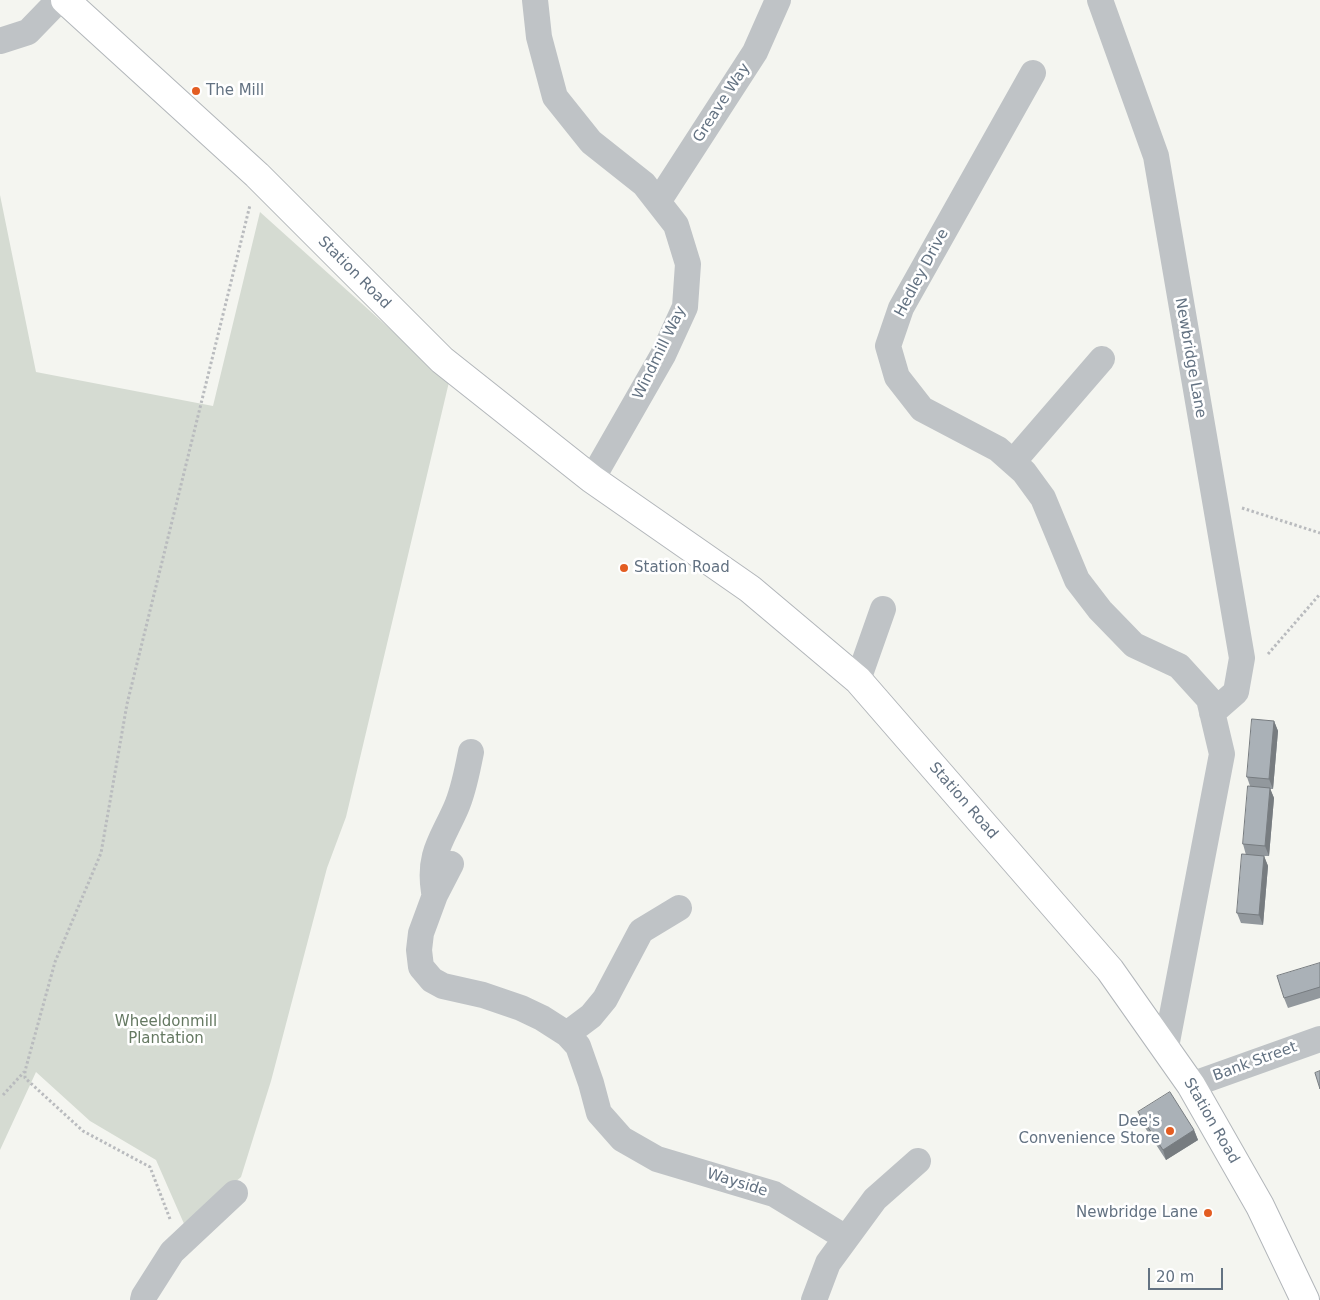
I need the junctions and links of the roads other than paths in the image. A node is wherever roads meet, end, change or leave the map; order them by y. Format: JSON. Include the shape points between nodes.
{"nodes":[{"id":1,"x":59,"y":0,"type":"edge"},
{"id":2,"x":65,"y":0,"type":"edge"},
{"id":3,"x":535,"y":0,"type":"edge"},
{"id":4,"x":778,"y":0,"type":"edge"},
{"id":5,"x":1100,"y":0,"type":"edge"},
{"id":6,"x":0,"y":41,"type":"edge"},
{"id":7,"x":1033,"y":73,"type":"dead end"},
{"id":8,"x":658,"y":202,"type":"junction"},
{"id":9,"x":1102,"y":359,"type":"dead end"},
{"id":10,"x":1012,"y":462,"type":"junction"},
{"id":11,"x":592,"y":480,"type":"junction"},
{"id":12,"x":883,"y":609,"type":"dead end"},
{"id":13,"x":858,"y":680,"type":"junction"},
{"id":14,"x":1210,"y":706,"type":"junction"},
{"id":15,"x":471,"y":752,"type":"dead end"},
{"id":16,"x":451,"y":864,"type":"dead end"},
{"id":17,"x":435,"y":894,"type":"junction"},
{"id":18,"x":679,"y":908,"type":"dead end"},
{"id":19,"x":567,"y":1034,"type":"junction"},
{"id":20,"x":1320,"y":1039,"type":"edge"},
{"id":21,"x":1166,"y":1047,"type":"junction"},
{"id":22,"x":1191,"y":1085,"type":"junction"},
{"id":23,"x":918,"y":1161,"type":"dead end"},
{"id":24,"x":235,"y":1194,"type":"dead end"},
{"id":25,"x":846,"y":1238,"type":"junction"},
{"id":26,"x":143,"y":1300,"type":"edge"},
{"id":27,"x":814,"y":1300,"type":"edge"},
{"id":28,"x":1305,"y":1300,"type":"edge"}],
"edges":[{"from":1,"to":6,"type":"street","via":[[28,32]]},
{"from":2,"to":11,"type":"main road","name":"Station Road","via":[[257,175],[442,360]]},
{"from":3,"to":8,"type":"street","name":"Windmill Way","via":[[539,37],[555,97],[591,142],[644,184]]},
{"from":4,"to":8,"type":"street","name":"Greave Way","via":[[755,52]]},
{"from":5,"to":14,"type":"street","name":"Newbridge Lane","via":[[1156,156],[1242,658],[1236,692]]},
{"from":7,"to":10,"type":"street","name":"Hedley Drive","via":[[901,308],[888,346],[897,377],[922,409],[998,449]]},
{"from":8,"to":11,"type":"street","name":"Windmill Way","via":[[676,225],[688,264],[685,307],[663,354]]},
{"from":9,"to":10,"type":"street"},
{"from":10,"to":14,"type":"street","name":"Hedley Drive","via":[[1024,472],[1042,498],[1078,580],[1100,610],[1134,645],[1179,666]]},
{"from":11,"to":13,"type":"main road","name":"Station Road","via":[[750,589]]},
{"from":12,"to":13,"type":"street"},
{"from":13,"to":21,"type":"main road","name":"Station Road","via":[[1110,970]]},
{"from":14,"to":21,"type":"street","via":[[1222,754]]},
{"from":15,"to":17,"type":"street","via":[[461,795],[435,854],[432,868]]},
{"from":16,"to":17,"type":"street"},
{"from":17,"to":19,"type":"street","via":[[421,933],[419,950],[421,967],[432,980],[521,1008]]},
{"from":18,"to":19,"type":"street","via":[[641,931],[605,999],[591,1016]]},
{"from":19,"to":25,"type":"street","name":"Wayside","via":[[578,1046],[599,1112],[622,1139],[657,1158],[774,1194]]},
{"from":20,"to":22,"type":"street","name":"Bank Street"},
{"from":21,"to":22,"type":"main road","name":"Station Road"},
{"from":22,"to":28,"type":"main road","name":"Station Road","via":[[1260,1206]]},
{"from":23,"to":25,"type":"street","via":[[875,1199]]},
{"from":24,"to":26,"type":"street","via":[[172,1252]]},
{"from":25,"to":27,"type":"street","via":[[828,1263]]}]}
